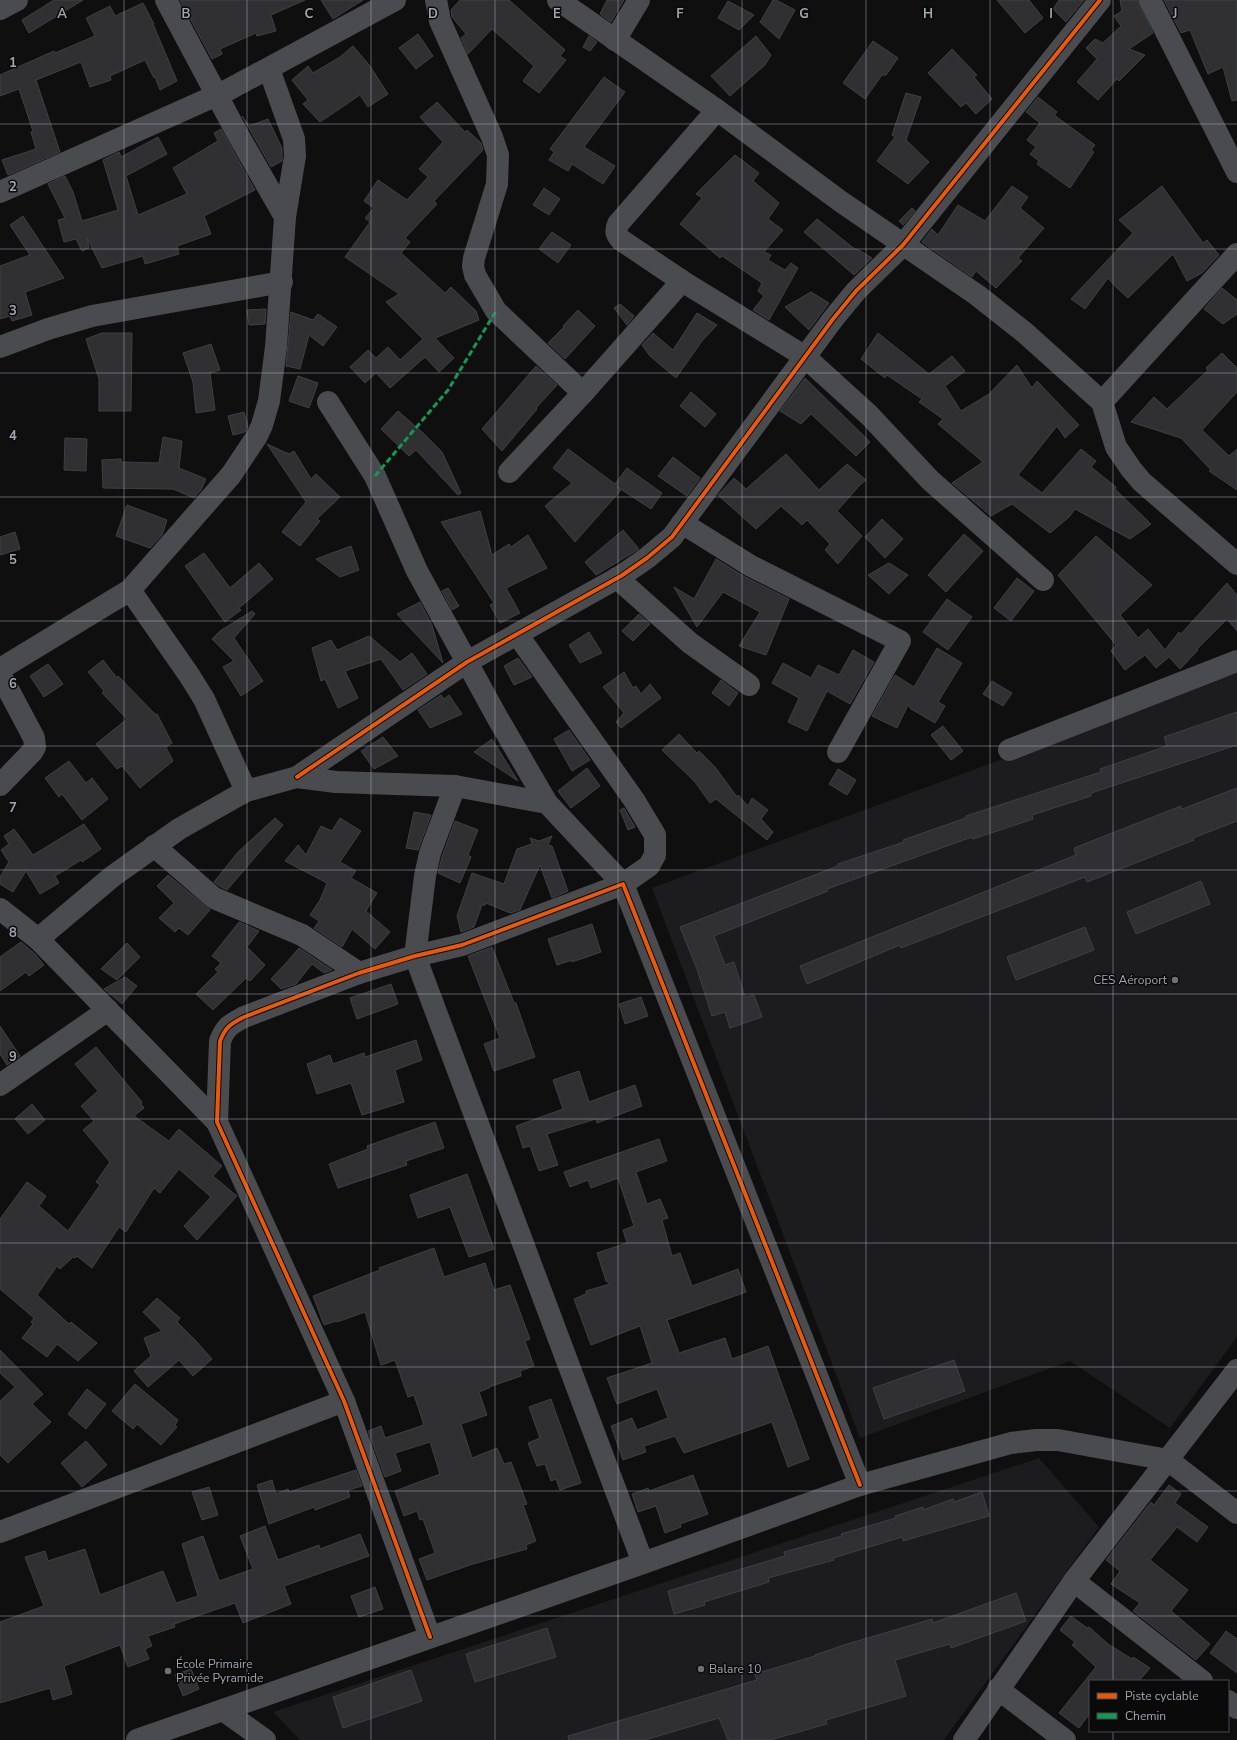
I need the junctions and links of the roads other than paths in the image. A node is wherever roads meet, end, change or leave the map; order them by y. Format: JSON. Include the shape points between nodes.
{"nodes":[{"id":1,"x":166,"y":0,"type":"edge"},
{"id":2,"x":395,"y":0,"type":"edge"},
{"id":3,"x":436,"y":0,"type":"edge"},
{"id":4,"x":558,"y":0,"type":"edge"},
{"id":5,"x":639,"y":0,"type":"edge"},
{"id":6,"x":1100,"y":0,"type":"edge"},
{"id":7,"x":1150,"y":0,"type":"edge"},
{"id":8,"x":615,"y":40,"type":"junction"},
{"id":9,"x":269,"y":69,"type":"junction"},
{"id":10,"x":217,"y":94,"type":"junction"},
{"id":11,"x":717,"y":110,"type":"junction"},
{"id":12,"x":1236,"y":164,"type":"edge"},
{"id":13,"x":0,"y":192,"type":"edge"},
{"id":14,"x":285,"y":217,"type":"junction"},
{"id":15,"x":903,"y":245,"type":"junction"},
{"id":16,"x":1237,"y":254,"type":"edge"},
{"id":17,"x":682,"y":281,"type":"junction"},
{"id":18,"x":282,"y":282,"type":"junction"},
{"id":19,"x":0,"y":347,"type":"edge"},
{"id":20,"x":804,"y":356,"type":"junction"},
{"id":21,"x":583,"y":393,"type":"junction"},
{"id":22,"x":328,"y":402,"type":"dead end"},
{"id":23,"x":1102,"y":402,"type":"junction"},
{"id":24,"x":509,"y":472,"type":"dead end"},
{"id":25,"x":682,"y":523,"type":"junction"},
{"id":26,"x":1237,"y":564,"type":"edge"},
{"id":27,"x":617,"y":578,"type":"junction"},
{"id":28,"x":1043,"y":580,"type":"dead end"},
{"id":29,"x":130,"y":590,"type":"junction"},
{"id":30,"x":517,"y":634,"type":"junction"},
{"id":31,"x":1237,"y":661,"type":"edge"},
{"id":32,"x":466,"y":662,"type":"junction"},
{"id":33,"x":0,"y":669,"type":"edge"},
{"id":34,"x":0,"y":674,"type":"edge"},
{"id":35,"x":749,"y":685,"type":"dead end"},
{"id":36,"x":1009,"y":750,"type":"dead end"},
{"id":37,"x":838,"y":752,"type":"dead end"},
{"id":38,"x":297,"y":777,"type":"junction"},
{"id":39,"x":0,"y":785,"type":"edge"},
{"id":40,"x":455,"y":786,"type":"junction"},
{"id":41,"x":246,"y":791,"type":"junction"},
{"id":42,"x":547,"y":803,"type":"junction"},
{"id":43,"x":154,"y":846,"type":"junction"},
{"id":44,"x":623,"y":884,"type":"junction"},
{"id":45,"x":0,"y":909,"type":"edge"},
{"id":46,"x":38,"y":939,"type":"junction"},
{"id":47,"x":415,"y":956,"type":"junction"},
{"id":48,"x":358,"y":973,"type":"junction"},
{"id":49,"x":108,"y":1010,"type":"junction"},
{"id":50,"x":0,"y":1086,"type":"edge"},
{"id":51,"x":217,"y":1122,"type":"junction"},
{"id":52,"x":1237,"y":1370,"type":"edge"},
{"id":53,"x":344,"y":1401,"type":"junction"},
{"id":54,"x":1168,"y":1460,"type":"junction"},
{"id":55,"x":860,"y":1485,"type":"junction"},
{"id":56,"x":1237,"y":1512,"type":"edge"},
{"id":57,"x":0,"y":1532,"type":"edge"},
{"id":58,"x":643,"y":1563,"type":"junction"},
{"id":59,"x":1074,"y":1581,"type":"junction"},
{"id":60,"x":430,"y":1637,"type":"junction"},
{"id":61,"x":1201,"y":1680,"type":"edge"},
{"id":62,"x":998,"y":1689,"type":"junction"},
{"id":63,"x":1229,"y":1702,"type":"edge"},
{"id":64,"x":1237,"y":1708,"type":"edge"},
{"id":65,"x":223,"y":1710,"type":"junction"},
{"id":66,"x":137,"y":1740,"type":"edge"},
{"id":67,"x":266,"y":1740,"type":"edge"},
{"id":68,"x":964,"y":1740,"type":"edge"},
{"id":69,"x":1064,"y":1740,"type":"edge"}],
"edges":[{"from":1,"to":10,"type":"street"},
{"from":2,"to":9,"type":"street"},
{"from":3,"to":21,"type":"street","via":[[440,21],[498,155],[497,184],[474,258],[475,275],[496,311]]},
{"from":4,"to":8,"type":"street"},
{"from":5,"to":8,"type":"street"},
{"from":6,"to":15,"type":"street"},
{"from":7,"to":12,"type":"street"},
{"from":8,"to":11,"type":"street"},
{"from":9,"to":10,"type":"street"},
{"from":9,"to":14,"type":"street","via":[[294,139],[295,156]]},
{"from":10,"to":13,"type":"street"},
{"from":10,"to":14,"type":"street","via":[[236,133]]},
{"from":11,"to":15,"type":"street"},
{"from":11,"to":17,"type":"street","via":[[618,224],[616,230],[621,240]]},
{"from":14,"to":18,"type":"street"},
{"from":15,"to":20,"type":"street","via":[[856,290]]},
{"from":15,"to":23,"type":"street","via":[[976,295],[1024,332]]},
{"from":16,"to":23,"type":"street"},
{"from":17,"to":20,"type":"street"},
{"from":17,"to":21,"type":"street"},
{"from":18,"to":19,"type":"street","via":[[92,316]]},
{"from":18,"to":29,"type":"street","via":[[268,401],[258,436],[231,475]]},
{"from":20,"to":25,"type":"street"},
{"from":20,"to":28,"type":"street","via":[[869,415],[930,480]]},
{"from":21,"to":24,"type":"street"},
{"from":22,"to":32,"type":"street","via":[[375,476],[414,565]]},
{"from":23,"to":26,"type":"street","via":[[1116,448],[1131,469],[1142,482]]},
{"from":25,"to":27,"type":"street","via":[[667,541],[647,558]]},
{"from":25,"to":37,"type":"street","via":[[751,566],[900,641]]},
{"from":27,"to":30,"type":"street"},
{"from":27,"to":35,"type":"street","via":[[690,643]]},
{"from":29,"to":33,"type":"street"},
{"from":29,"to":41,"type":"street","via":[[204,699]]},
{"from":30,"to":32,"type":"street"},
{"from":30,"to":44,"type":"street","via":[[634,800],[655,835],[655,854],[649,866]]},
{"from":31,"to":36,"type":"street"},
{"from":32,"to":38,"type":"street"},
{"from":32,"to":42,"type":"street"},
{"from":34,"to":39,"type":"street","via":[[35,743],[32,752]]},
{"from":38,"to":40,"type":"street","via":[[336,782]]},
{"from":38,"to":41,"type":"street"},
{"from":40,"to":42,"type":"street"},
{"from":40,"to":47,"type":"street","via":[[430,852]]},
{"from":41,"to":43,"type":"street"},
{"from":42,"to":44,"type":"street"},
{"from":43,"to":46,"type":"street","via":[[113,876]]},
{"from":43,"to":48,"type":"street","via":[[214,898],[302,935]]},
{"from":44,"to":47,"type":"street","via":[[462,945]]},
{"from":44,"to":55,"type":"street"},
{"from":45,"to":46,"type":"street"},
{"from":46,"to":49,"type":"street"},
{"from":47,"to":48,"type":"street"},
{"from":47,"to":58,"type":"street"},
{"from":48,"to":51,"type":"street","via":[[244,1017],[224,1031],[220,1041]]},
{"from":49,"to":50,"type":"street"},
{"from":49,"to":51,"type":"street"},
{"from":51,"to":53,"type":"street"},
{"from":52,"to":54,"type":"street"},
{"from":53,"to":57,"type":"street"},
{"from":53,"to":60,"type":"street"},
{"from":54,"to":55,"type":"street","via":[[1058,1440],[1036,1440],[1012,1443]]},
{"from":54,"to":56,"type":"street"},
{"from":54,"to":59,"type":"street"},
{"from":55,"to":58,"type":"street"},
{"from":58,"to":60,"type":"street"},
{"from":59,"to":61,"type":"street"},
{"from":59,"to":62,"type":"street"},
{"from":60,"to":65,"type":"street"},
{"from":62,"to":68,"type":"street"},
{"from":62,"to":69,"type":"street"},
{"from":63,"to":64,"type":"street"},
{"from":65,"to":66,"type":"street"},
{"from":65,"to":67,"type":"street"}]}
